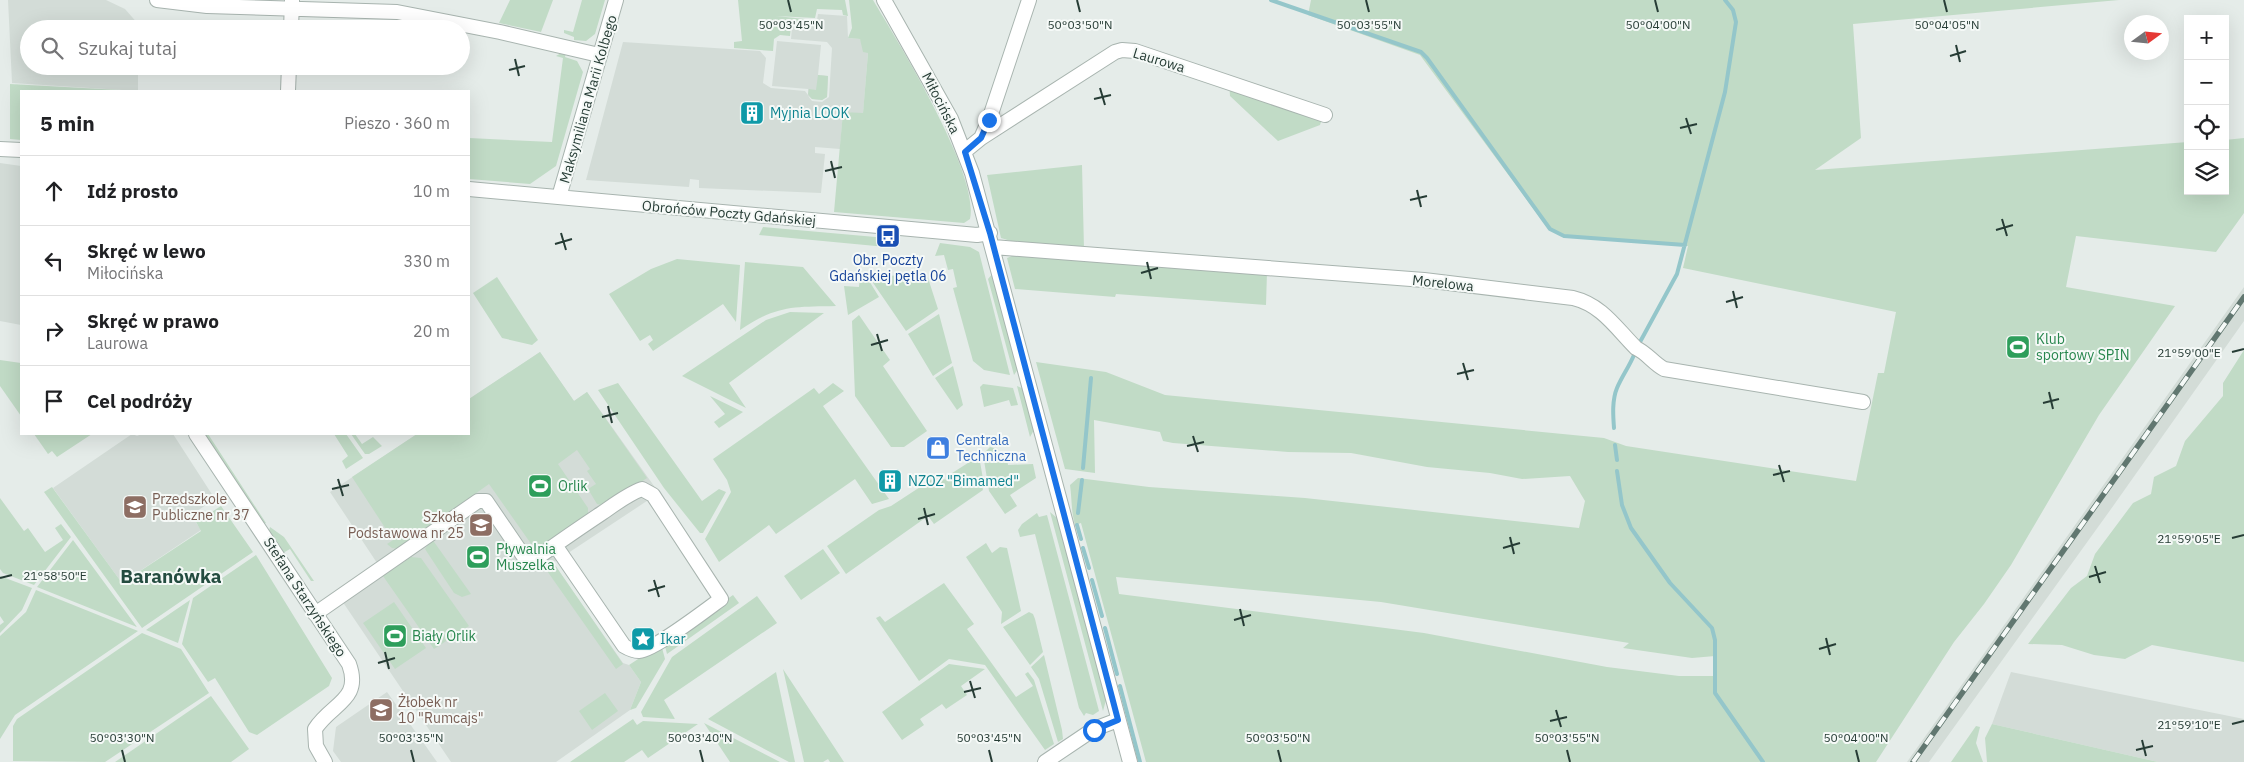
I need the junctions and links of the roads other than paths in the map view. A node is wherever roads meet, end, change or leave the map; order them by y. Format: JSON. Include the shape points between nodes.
{"nodes":[{"id":1,"x":157,"y":0,"type":"edge"},
{"id":2,"x":616,"y":0,"type":"edge"},
{"id":3,"x":884,"y":0,"type":"edge"},
{"id":4,"x":1029,"y":0,"type":"edge"},
{"id":5,"x":292,"y":4,"type":"edge"},
{"id":6,"x":291,"y":20,"type":"edge"},
{"id":7,"x":438,"y":20,"type":"edge"},
{"id":8,"x":470,"y":26,"type":"edge"},
{"id":9,"x":599,"y":55,"type":"junction"},
{"id":10,"x":289,"y":75,"type":"edge"},
{"id":11,"x":288,"y":90,"type":"edge"},
{"id":12,"x":1325,"y":115,"type":"dead end"},
{"id":13,"x":981,"y":138,"type":"junction"},
{"id":14,"x":0,"y":149,"type":"edge"},
{"id":15,"x":20,"y":150,"type":"edge"},
{"id":16,"x":965,"y":152,"type":"junction"},
{"id":17,"x":470,"y":189,"type":"edge"},
{"id":18,"x":559,"y":197,"type":"junction"},
{"id":19,"x":991,"y":240,"type":"junction"},
{"id":20,"x":1863,"y":402,"type":"dead end"},
{"id":21,"x":197,"y":435,"type":"edge"},
{"id":22,"x":555,"y":545,"type":"junction"},
{"id":23,"x":316,"y":614,"type":"junction"},
{"id":24,"x":1118,"y":720,"type":"junction"},
{"id":25,"x":325,"y":762,"type":"edge"},
{"id":26,"x":1045,"y":762,"type":"edge"},
{"id":27,"x":1130,"y":762,"type":"edge"}],
"edges":[{"from":1,"to":5,"type":"street","via":[[207,6]]},
{"from":2,"to":9,"type":"street","name":"Maksymiliana Marii Kolbego"},
{"from":3,"to":16,"type":"street","name":"Miłocińska","via":[[934,87]]},
{"from":4,"to":13,"type":"street","name":"Laurowa"},
{"from":5,"to":6,"type":"street"},
{"from":5,"to":7,"type":"street","via":[[397,12]]},
{"from":8,"to":9,"type":"street"},
{"from":9,"to":18,"type":"street","name":"Maksymiliana Marii Kolbego"},
{"from":10,"to":11,"type":"street"},
{"from":12,"to":13,"type":"street","name":"Laurowa","via":[[1135,51],[1122,50]]},
{"from":13,"to":16,"type":"street","name":"Laurowa"},
{"from":14,"to":15,"type":"street"},
{"from":16,"to":19,"type":"street","name":"Miłocińska"},
{"from":17,"to":18,"type":"street","name":"Obrońców Poczty Gdańskiej"},
{"from":18,"to":19,"type":"street","name":"Obrońców Poczty Gdańskiej","via":[[977,235]]},
{"from":19,"to":20,"type":"street","name":"Morelowa","via":[[1574,298],[1589,302],[1602,312],[1636,348],[1664,369]]},
{"from":19,"to":24,"type":"street","name":"Miłocińska"},
{"from":21,"to":23,"type":"street","name":"Stefana Starzyńskiego"},
{"from":22,"to":22,"type":"street","via":[[642,488],[653,495],[721,599],[651,646],[639,651],[630,650],[624,646]]},
{"from":22,"to":23,"type":"street","via":[[529,564],[486,501],[478,501]]},
{"from":23,"to":25,"type":"street","name":"Stefana Starzyńskiego","via":[[349,664],[353,681],[351,692],[315,729],[316,746]]},
{"from":24,"to":26,"type":"street","via":[[1094,730]]},
{"from":24,"to":27,"type":"street","name":"Miłocińska"}]}
